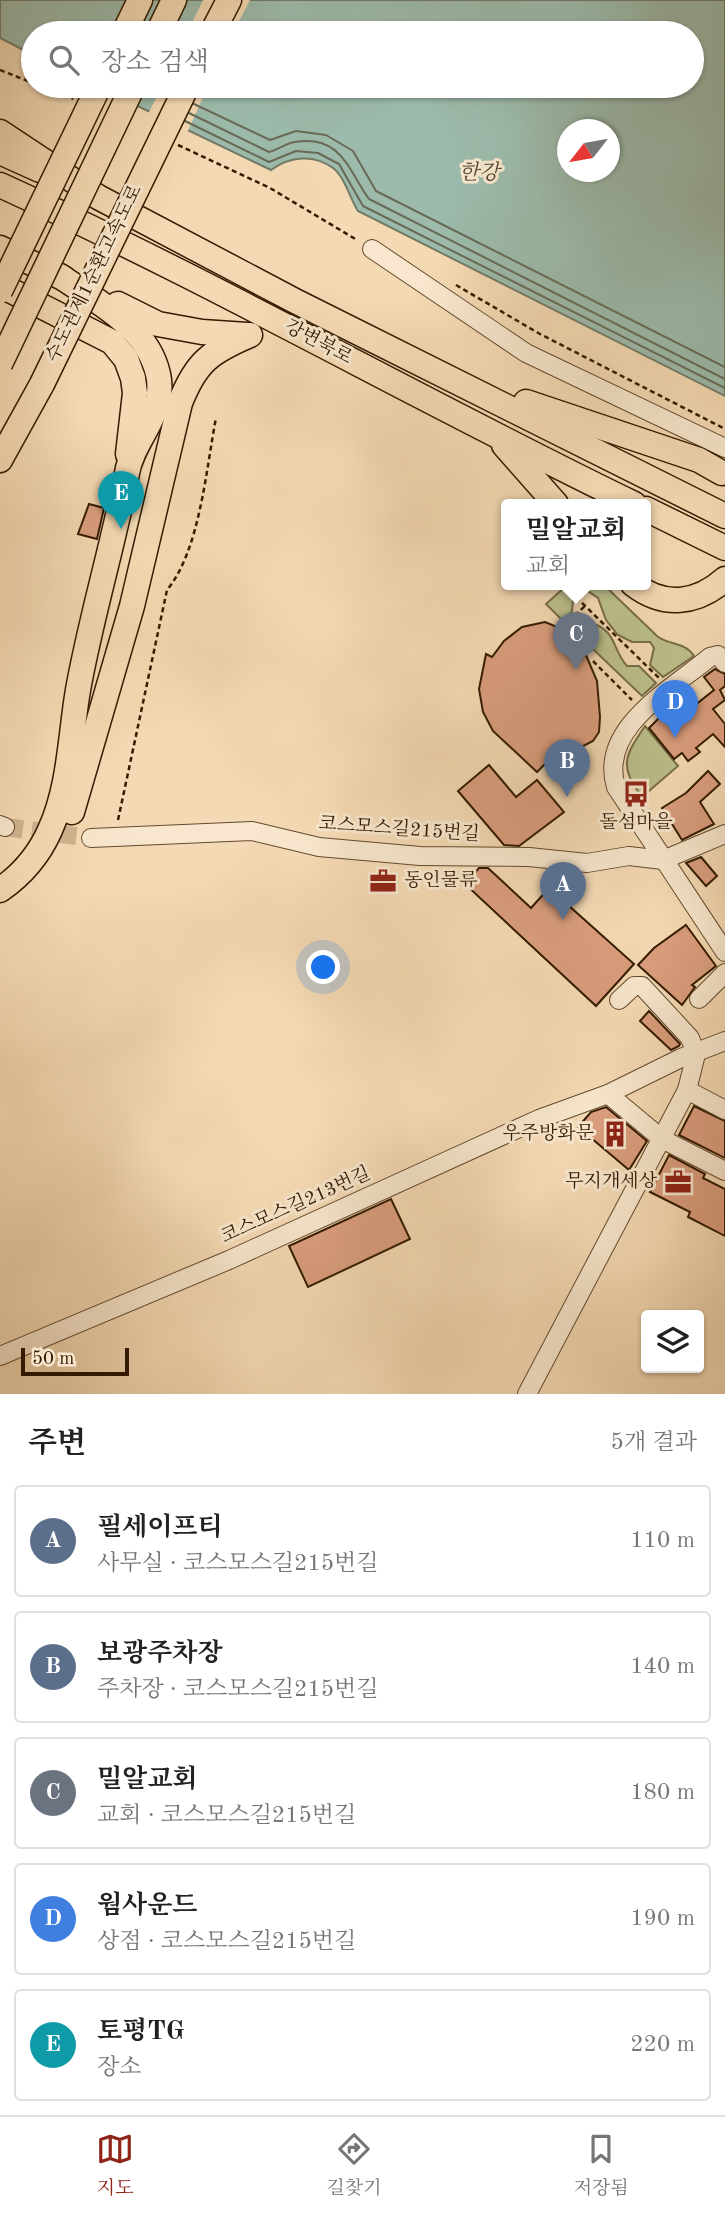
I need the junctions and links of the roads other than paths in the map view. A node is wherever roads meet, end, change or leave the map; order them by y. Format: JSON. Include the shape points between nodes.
{"nodes":[{"id":1,"x":140,"y":0,"type":"edge"},
{"id":2,"x":174,"y":0,"type":"edge"},
{"id":3,"x":229,"y":0,"type":"edge"},
{"id":4,"x":130,"y":21,"type":"edge"},
{"id":5,"x":164,"y":21,"type":"edge"},
{"id":6,"x":218,"y":21,"type":"edge"},
{"id":7,"x":93,"y":98,"type":"edge"},
{"id":8,"x":127,"y":98,"type":"edge"},
{"id":9,"x":181,"y":98,"type":"edge"},
{"id":10,"x":0,"y":132,"type":"edge"},
{"id":11,"x":0,"y":152,"type":"edge"},
{"id":12,"x":0,"y":185,"type":"edge"},
{"id":13,"x":98,"y":197,"type":"junction"},
{"id":14,"x":0,"y":248,"type":"edge"},
{"id":15,"x":372,"y":249,"type":"dead end"},
{"id":16,"x":60,"y":276,"type":"junction"},
{"id":17,"x":0,"y":285,"type":"edge"},
{"id":18,"x":0,"y":291,"type":"edge"},
{"id":19,"x":298,"y":332,"type":"junction"},
{"id":20,"x":250,"y":335,"type":"junction"},
{"id":21,"x":0,"y":364,"type":"edge"},
{"id":22,"x":434,"y":370,"type":"junction"},
{"id":23,"x":499,"y":439,"type":"junction"},
{"id":24,"x":725,"y":448,"type":"edge"},
{"id":25,"x":0,"y":460,"type":"edge"},
{"id":26,"x":127,"y":468,"type":"junction"},
{"id":27,"x":722,"y":473,"type":"dead end"},
{"id":28,"x":552,"y":499,"type":"edge"},
{"id":29,"x":624,"y":499,"type":"edge"},
{"id":30,"x":651,"y":511,"type":"edge"},
{"id":31,"x":725,"y":516,"type":"edge"},
{"id":32,"x":725,"y":548,"type":"edge"},
{"id":33,"x":725,"y":579,"type":"edge"},
{"id":34,"x":643,"y":590,"type":"edge"},
{"id":35,"x":718,"y":660,"type":"edge"},
{"id":36,"x":725,"y":834,"type":"edge"},
{"id":37,"x":91,"y":838,"type":"tunnel mouth"},
{"id":38,"x":663,"y":860,"type":"junction"},
{"id":39,"x":0,"y":890,"type":"edge"},
{"id":40,"x":0,"y":906,"type":"edge"},
{"id":41,"x":725,"y":952,"type":"edge"},
{"id":42,"x":725,"y":973,"type":"edge"},
{"id":43,"x":699,"y":999,"type":"dead end"},
{"id":44,"x":619,"y":1000,"type":"dead end"},
{"id":45,"x":725,"y":1041,"type":"edge"},
{"id":46,"x":696,"y":1054,"type":"junction"},
{"id":47,"x":687,"y":1090,"type":"junction"},
{"id":48,"x":608,"y":1094,"type":"junction"},
{"id":49,"x":725,"y":1110,"type":"edge"},
{"id":50,"x":662,"y":1139,"type":"junction"},
{"id":51,"x":725,"y":1171,"type":"edge"},
{"id":52,"x":0,"y":1356,"type":"edge"},
{"id":53,"x":527,"y":1394,"type":"edge"}],
"edges":[{"from":1,"to":4,"type":"highway"},
{"from":2,"to":5,"type":"highway"},
{"from":3,"to":6,"type":"highway"},
{"from":7,"to":18,"type":"highway","bridge":true},
{"from":8,"to":21,"type":"highway","bridge":true},
{"from":9,"to":25,"type":"highway","name":"수도권제1순환고속도로","bridge":true},
{"from":10,"to":13,"type":"highway"},
{"from":11,"to":13,"type":"highway"},
{"from":12,"to":19,"type":"highway","name":"강변북로"},
{"from":13,"to":22,"type":"highway"},
{"from":14,"to":16,"type":"highway"},
{"from":15,"to":24,"type":"street","via":[[526,353]]},
{"from":16,"to":20,"type":"highway","via":[[159,324]]},
{"from":16,"to":26,"type":"highway","via":[[131,327],[154,359],[161,392]]},
{"from":17,"to":26,"type":"highway","via":[[112,342],[126,359],[135,393]]},
{"from":19,"to":20,"type":"highway"},
{"from":19,"to":23,"type":"highway","name":"강변북로"},
{"from":20,"to":40,"type":"highway","via":[[205,358],[190,377],[80,792],[58,849],[38,879]]},
{"from":22,"to":27,"type":"highway","via":[[687,456]]},
{"from":22,"to":31,"type":"highway"},
{"from":23,"to":28,"type":"highway"},
{"from":23,"to":29,"type":"highway","name":"강변북로"},
{"from":26,"to":39,"type":"highway","via":[[78,689],[65,786],[35,858]]},
{"from":30,"to":32,"type":"highway"},
{"from":33,"to":34,"type":"highway","via":[[699,597],[681,601],[659,599]]},
{"from":35,"to":38,"type":"street","via":[[644,712],[622,734],[614,751],[616,787]]},
{"from":36,"to":38,"type":"street","name":"코스모스길215번길"},
{"from":37,"to":38,"type":"street","name":"코스모스길215번길","via":[[253,831],[319,848],[420,856],[529,857],[587,863],[629,856]]},
{"from":38,"to":41,"type":"street"},
{"from":42,"to":43,"type":"street"},
{"from":44,"to":46,"type":"street","via":[[634,986],[642,986],[690,1038]]},
{"from":45,"to":46,"type":"street","name":"코스모스길213번길"},
{"from":46,"to":47,"type":"street"},
{"from":46,"to":48,"type":"street","name":"코스모스길213번길"},
{"from":47,"to":49,"type":"street"},
{"from":47,"to":50,"type":"street"},
{"from":48,"to":50,"type":"street"},
{"from":48,"to":52,"type":"street","name":"코스모스길213번길","via":[[539,1119],[229,1260]]},
{"from":50,"to":51,"type":"street"},
{"from":50,"to":53,"type":"street"}]}
